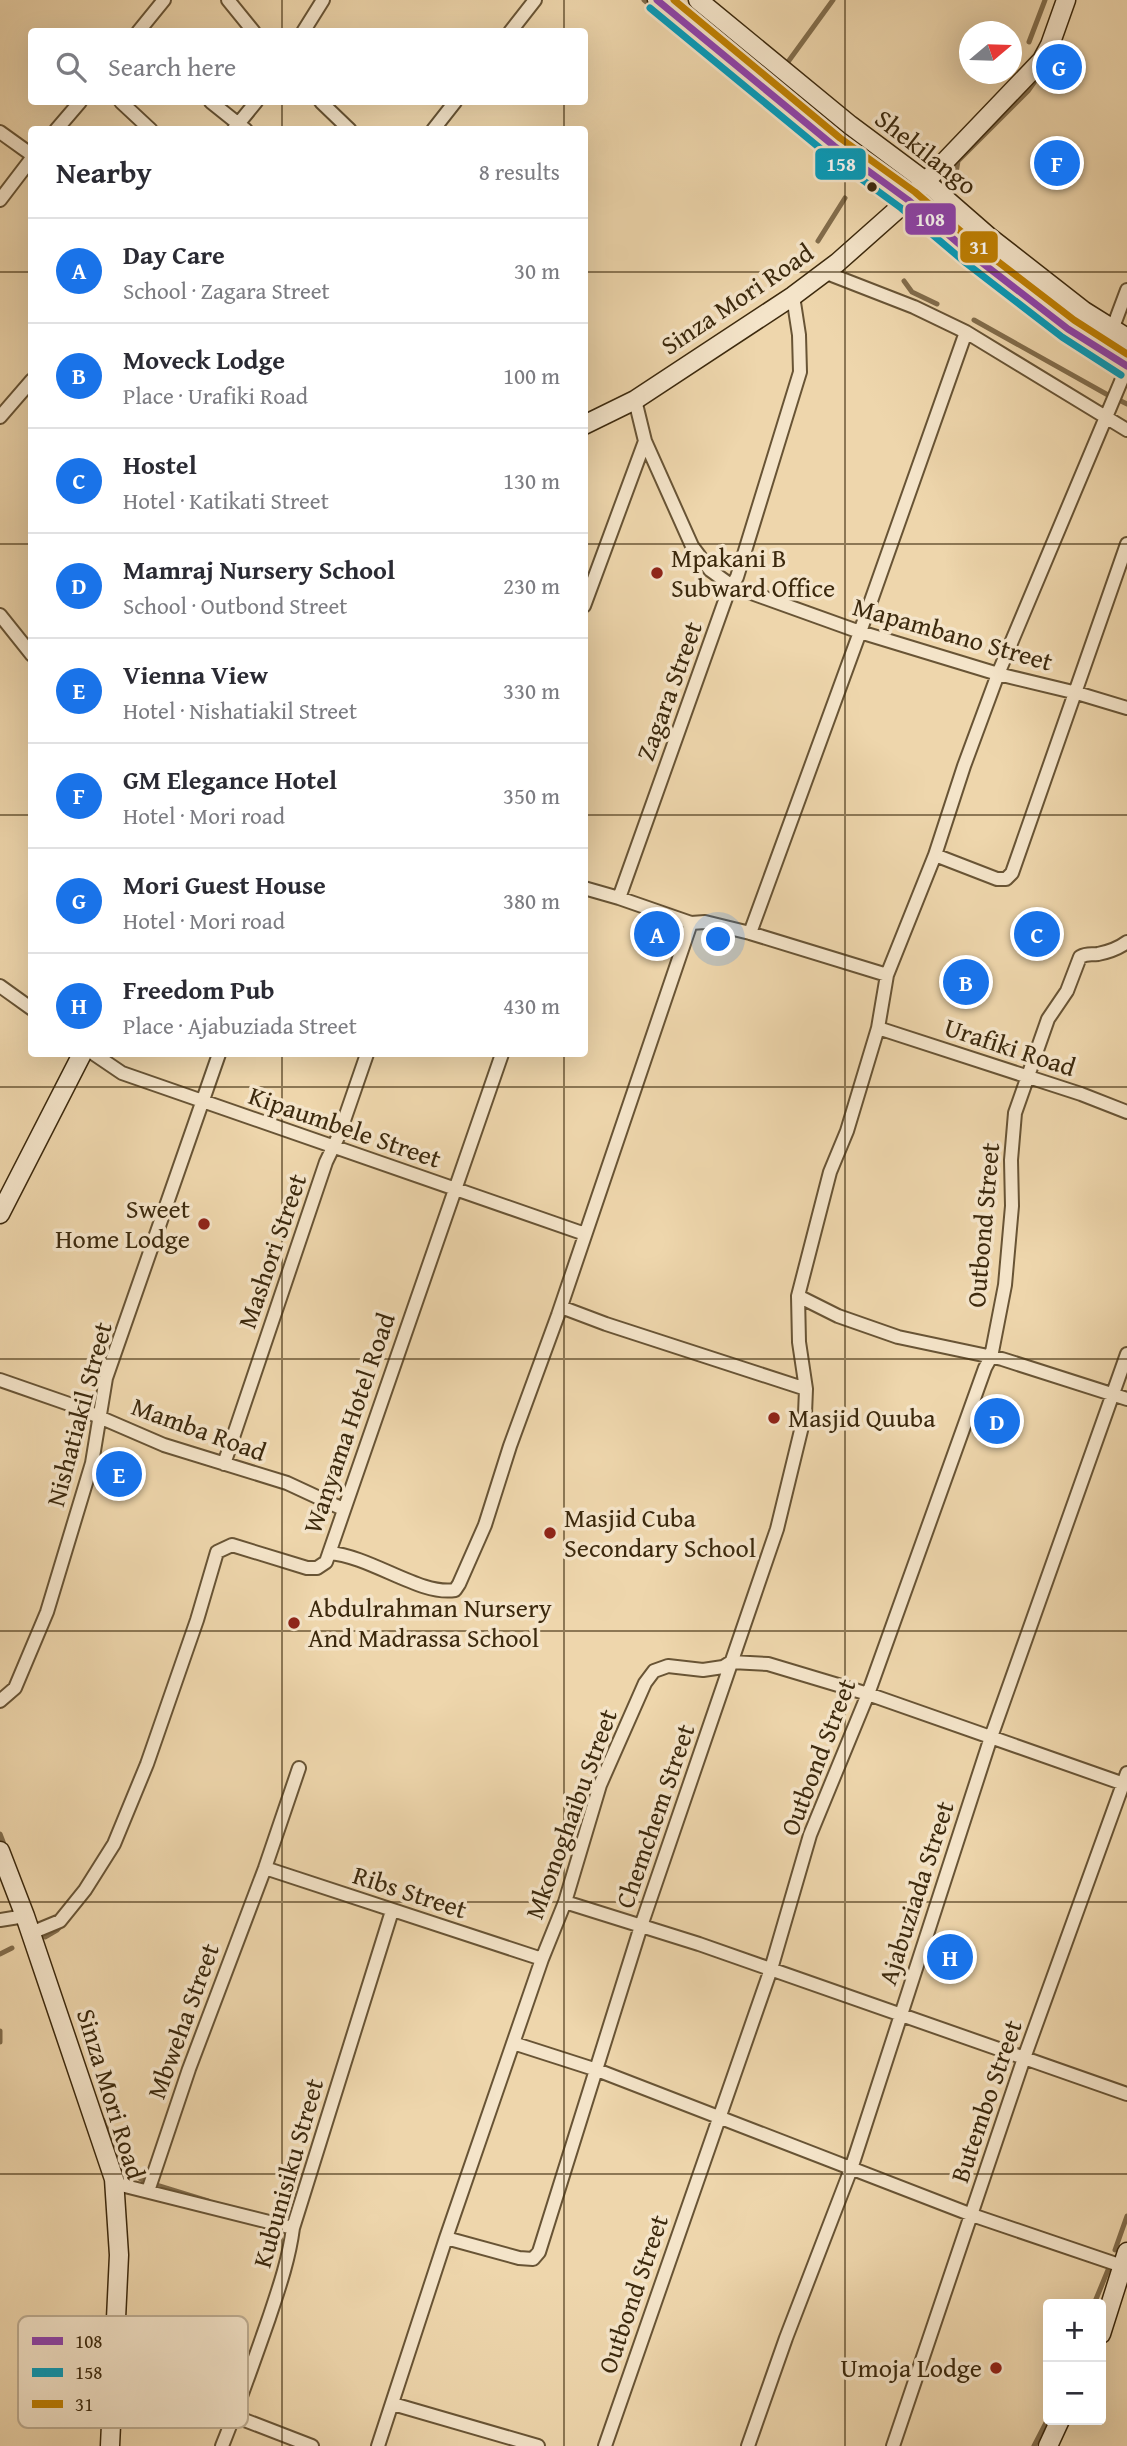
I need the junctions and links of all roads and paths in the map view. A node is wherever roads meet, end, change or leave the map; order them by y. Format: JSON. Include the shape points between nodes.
{"nodes":[{"id":1,"x":164,"y":0,"type":"edge"},
{"id":2,"x":228,"y":0,"type":"edge"},
{"id":3,"x":323,"y":0,"type":"edge"},
{"id":4,"x":535,"y":0,"type":"edge"},
{"id":5,"x":657,"y":0,"type":"edge"},
{"id":6,"x":698,"y":0,"type":"edge"},
{"id":7,"x":1066,"y":0,"type":"edge"},
{"id":8,"x":141,"y":28,"type":"edge"},
{"id":9,"x":251,"y":28,"type":"edge"},
{"id":10,"x":306,"y":28,"type":"edge"},
{"id":11,"x":513,"y":28,"type":"edge"},
{"id":12,"x":77,"y":105,"type":"edge"},
{"id":13,"x":124,"y":105,"type":"edge"},
{"id":14,"x":214,"y":105,"type":"edge"},
{"id":15,"x":255,"y":105,"type":"edge"},
{"id":16,"x":324,"y":105,"type":"edge"},
{"id":17,"x":453,"y":105,"type":"edge"},
{"id":18,"x":59,"y":126,"type":"edge"},
{"id":19,"x":147,"y":126,"type":"edge"},
{"id":20,"x":237,"y":126,"type":"edge"},
{"id":21,"x":240,"y":126,"type":"edge"},
{"id":22,"x":346,"y":126,"type":"edge"},
{"id":23,"x":436,"y":126,"type":"edge"},
{"id":24,"x":0,"y":132,"type":"edge"},
{"id":25,"x":28,"y":154,"type":"edge"},
{"id":26,"x":28,"y":162,"type":"edge"},
{"id":27,"x":925,"y":181,"type":"junction"},
{"id":28,"x":0,"y":200,"type":"edge"},
{"id":29,"x":908,"y":200,"type":"junction"},
{"id":30,"x":824,"y":272,"type":"junction"},
{"id":31,"x":1127,"y":290,"type":"edge"},
{"id":32,"x":793,"y":296,"type":"junction"},
{"id":33,"x":966,"y":332,"type":"junction"},
{"id":34,"x":1119,"y":334,"type":"edge"},
{"id":35,"x":1127,"y":366,"type":"edge"},
{"id":36,"x":28,"y":385,"type":"edge"},
{"id":37,"x":635,"y":400,"type":"junction"},
{"id":38,"x":0,"y":417,"type":"edge"},
{"id":39,"x":1104,"y":417,"type":"junction"},
{"id":40,"x":588,"y":423,"type":"edge"},
{"id":41,"x":1127,"y":429,"type":"edge"},
{"id":42,"x":645,"y":441,"type":"junction"},
{"id":43,"x":1127,"y":544,"type":"edge"},
{"id":44,"x":732,"y":586,"type":"junction"},
{"id":45,"x":588,"y":595,"type":"edge"},
{"id":46,"x":0,"y":615,"type":"edge"},
{"id":47,"x":860,"y":632,"type":"junction"},
{"id":48,"x":28,"y":647,"type":"edge"},
{"id":49,"x":998,"y":674,"type":"junction"},
{"id":50,"x":1077,"y":693,"type":"junction"},
{"id":51,"x":1127,"y":708,"type":"edge"},
{"id":52,"x":935,"y":855,"type":"junction"},
{"id":53,"x":588,"y":889,"type":"edge"},
{"id":54,"x":620,"y":898,"type":"junction"},
{"id":55,"x":691,"y":923,"type":"junction"},
{"id":56,"x":750,"y":933,"type":"junction"},
{"id":57,"x":1127,"y":942,"type":"edge"},
{"id":58,"x":887,"y":975,"type":"junction"},
{"id":59,"x":0,"y":986,"type":"edge"},
{"id":60,"x":28,"y":1006,"type":"edge"},
{"id":61,"x":878,"y":1028,"type":"junction"},
{"id":62,"x":80,"y":1057,"type":"edge"},
{"id":63,"x":98,"y":1057,"type":"edge"},
{"id":64,"x":218,"y":1057,"type":"edge"},
{"id":65,"x":366,"y":1057,"type":"edge"},
{"id":66,"x":501,"y":1057,"type":"edge"},
{"id":67,"x":1026,"y":1076,"type":"junction"},
{"id":68,"x":203,"y":1102,"type":"junction"},
{"id":69,"x":1127,"y":1112,"type":"edge"},
{"id":70,"x":333,"y":1146,"type":"junction"},
{"id":71,"x":453,"y":1189,"type":"junction"},
{"id":72,"x":0,"y":1214,"type":"edge"},
{"id":73,"x":585,"y":1234,"type":"junction"},
{"id":74,"x":798,"y":1296,"type":"junction"},
{"id":75,"x":561,"y":1307,"type":"junction"},
{"id":76,"x":1127,"y":1354,"type":"edge"},
{"id":77,"x":991,"y":1357,"type":"junction"},
{"id":78,"x":0,"y":1380,"type":"edge"},
{"id":79,"x":806,"y":1388,"type":"junction"},
{"id":80,"x":1114,"y":1393,"type":"junction"},
{"id":81,"x":1127,"y":1399,"type":"edge"},
{"id":82,"x":100,"y":1416,"type":"junction"},
{"id":83,"x":225,"y":1464,"type":"junction"},
{"id":84,"x":343,"y":1509,"type":"junction"},
{"id":85,"x":329,"y":1553,"type":"junction"},
{"id":86,"x":731,"y":1662,"type":"junction"},
{"id":87,"x":868,"y":1694,"type":"junction"},
{"id":88,"x":0,"y":1700,"type":"edge"},
{"id":89,"x":991,"y":1737,"type":"junction"},
{"id":90,"x":299,"y":1768,"type":"dead end"},
{"id":91,"x":1126,"y":1781,"type":"edge"},
{"id":92,"x":0,"y":1851,"type":"edge"},
{"id":93,"x":265,"y":1868,"type":"junction"},
{"id":94,"x":565,"y":1902,"type":"junction"},
{"id":95,"x":391,"y":1911,"type":"junction"},
{"id":96,"x":0,"y":1920,"type":"edge"},
{"id":97,"x":28,"y":1924,"type":"junction"},
{"id":98,"x":641,"y":1926,"type":"junction"},
{"id":99,"x":542,"y":1959,"type":"junction"},
{"id":100,"x":771,"y":1969,"type":"junction"},
{"id":101,"x":900,"y":2014,"type":"junction"},
{"id":102,"x":513,"y":2043,"type":"junction"},
{"id":103,"x":1024,"y":2058,"type":"junction"},
{"id":104,"x":597,"y":2070,"type":"junction"},
{"id":105,"x":1127,"y":2094,"type":"edge"},
{"id":106,"x":719,"y":2116,"type":"junction"},
{"id":107,"x":851,"y":2169,"type":"junction"},
{"id":108,"x":114,"y":2179,"type":"junction"},
{"id":109,"x":148,"y":2191,"type":"junction"},
{"id":110,"x":972,"y":2215,"type":"junction"},
{"id":111,"x":293,"y":2228,"type":"junction"},
{"id":112,"x":446,"y":2238,"type":"junction"},
{"id":113,"x":1124,"y":2259,"type":"edge"},
{"id":114,"x":115,"y":2316,"type":"edge"},
{"id":115,"x":1106,"y":2318,"type":"edge"},
{"id":116,"x":248,"y":2376,"type":"edge"},
{"id":117,"x":393,"y":2404,"type":"junction"},
{"id":118,"x":248,"y":2421,"type":"edge"},
{"id":119,"x":1058,"y":2425,"type":"edge"},
{"id":120,"x":111,"y":2428,"type":"edge"},
{"id":121,"x":229,"y":2428,"type":"edge"},
{"id":122,"x":110,"y":2446,"type":"edge"},
{"id":123,"x":222,"y":2446,"type":"edge"},
{"id":124,"x":312,"y":2446,"type":"edge"},
{"id":125,"x":379,"y":2446,"type":"edge"},
{"id":126,"x":537,"y":2446,"type":"edge"},
{"id":127,"x":605,"y":2446,"type":"edge"},
{"id":128,"x":748,"y":2446,"type":"edge"},
{"id":129,"x":893,"y":2446,"type":"edge"},
{"id":130,"x":1048,"y":2446,"type":"edge"}],
"edges":[{"from":1,"to":8,"type":"street"},
{"from":2,"to":9,"type":"street"},
{"from":3,"to":10,"type":"street"},
{"from":4,"to":11,"type":"street"},
{"from":5,"to":29,"type":"street","name":"Shekilango","via":[[834,146]]},
{"from":6,"to":27,"type":"street","name":"Shekilango"},
{"from":7,"to":27,"type":"street","name":"Sinza Mori Road","via":[[1042,60]]},
{"from":12,"to":18,"type":"street"},
{"from":13,"to":19,"type":"street"},
{"from":14,"to":20,"type":"street"},
{"from":15,"to":21,"type":"street"},
{"from":16,"to":22,"type":"street"},
{"from":17,"to":23,"type":"street"},
{"from":24,"to":25,"type":"street"},
{"from":26,"to":28,"type":"street"},
{"from":27,"to":29,"type":"street","name":"Sinza Mori Road"},
{"from":27,"to":34,"type":"street","name":"Shekilango","via":[[988,236]]},
{"from":29,"to":30,"type":"street","name":"Sinza Mori Road"},
{"from":29,"to":35,"type":"street","name":"Shekilango","via":[[1068,329]]},
{"from":30,"to":32,"type":"street","name":"Sinza Mori Road"},
{"from":30,"to":33,"type":"street"},
{"from":31,"to":34,"type":"street"},
{"from":32,"to":37,"type":"street","name":"Sinza Mori Road"},
{"from":32,"to":44,"type":"street","name":"Zagara Street","via":[[800,372]]},
{"from":33,"to":39,"type":"street"},
{"from":33,"to":47,"type":"street"},
{"from":35,"to":39,"type":"street","name":"Chemchem Street"},
{"from":36,"to":38,"type":"street"},
{"from":37,"to":40,"type":"street","name":"Sinza Mori Road"},
{"from":37,"to":42,"type":"street","name":"Mapambano Street"},
{"from":39,"to":41,"type":"street"},
{"from":39,"to":49,"type":"street","name":"Chemchem Street"},
{"from":42,"to":44,"type":"street","name":"Mapambano Street","via":[[692,546],[710,570]]},
{"from":42,"to":45,"type":"street"},
{"from":43,"to":50,"type":"street"},
{"from":44,"to":47,"type":"street","name":"Mapambano Street"},
{"from":44,"to":54,"type":"street","name":"Zagara Street"},
{"from":46,"to":48,"type":"street"},
{"from":47,"to":49,"type":"street","name":"Mapambano Street"},
{"from":47,"to":56,"type":"street"},
{"from":49,"to":50,"type":"street","name":"Mapambano Street"},
{"from":49,"to":52,"type":"street","name":"Chemchem Street"},
{"from":50,"to":51,"type":"street","name":"Mapambano Street"},
{"from":50,"to":52,"type":"street","via":[[1010,876],[997,879]]},
{"from":52,"to":58,"type":"street","name":"Chemchem Street"},
{"from":53,"to":54,"type":"street"},
{"from":54,"to":55,"type":"street"},
{"from":55,"to":56,"type":"street"},
{"from":55,"to":73,"type":"street"},
{"from":56,"to":58,"type":"street"},
{"from":57,"to":67,"type":"street","name":"Outbond Street","via":[[1080,957]]},
{"from":58,"to":61,"type":"street","name":"Chemchem Street"},
{"from":59,"to":60,"type":"street"},
{"from":61,"to":67,"type":"street","name":"Urafiki Road"},
{"from":61,"to":74,"type":"street","name":"Chemchem Street","via":[[830,1172]]},
{"from":62,"to":72,"type":"street"},
{"from":63,"to":68,"type":"street","name":"Kipaumbele Street","via":[[122,1073]]},
{"from":64,"to":68,"type":"street","name":"Nishatiakil Street"},
{"from":65,"to":70,"type":"street","name":"Mashori Street"},
{"from":66,"to":71,"type":"street","name":"Wanyama Hotel Road"},
{"from":67,"to":69,"type":"street","name":"Urafiki Road"},
{"from":67,"to":77,"type":"street","name":"Outbond Street","via":[[1015,1113],[1005,1285]]},
{"from":68,"to":70,"type":"street","name":"Kipaumbele Street"},
{"from":68,"to":82,"type":"street","name":"Nishatiakil Street","via":[[106,1378]]},
{"from":70,"to":71,"type":"street","name":"Kipaumbele Street"},
{"from":70,"to":83,"type":"street","name":"Mashori Street"},
{"from":71,"to":73,"type":"street","name":"Kipaumbele Street"},
{"from":71,"to":84,"type":"street","name":"Wanyama Hotel Road"},
{"from":73,"to":75,"type":"street"},
{"from":74,"to":77,"type":"street","via":[[898,1337]]},
{"from":74,"to":79,"type":"street","name":"Chemchem Street"},
{"from":75,"to":79,"type":"street"},
{"from":75,"to":85,"type":"street","via":[[485,1525],[455,1590],[438,1591],[348,1554]]},
{"from":76,"to":80,"type":"street","name":"Ajabuziada Street"},
{"from":77,"to":80,"type":"street"},
{"from":77,"to":87,"type":"street","name":"Outbond Street"},
{"from":78,"to":82,"type":"street","name":"Mamba Road"},
{"from":79,"to":86,"type":"street","name":"Chemchem Street","via":[[805,1414],[777,1529]]},
{"from":80,"to":81,"type":"street"},
{"from":80,"to":89,"type":"street","name":"Ajabuziada Street"},
{"from":82,"to":83,"type":"street","name":"Mamba Road","via":[[164,1445]]},
{"from":82,"to":88,"type":"street","name":"Nishatiakil Street","via":[[92,1463],[47,1612],[15,1688]]},
{"from":83,"to":84,"type":"street","name":"Mamba Road","via":[[287,1483]]},
{"from":84,"to":85,"type":"street","name":"Wanyama Hotel Road"},
{"from":85,"to":97,"type":"street","name":"Wanyama Hotel Road","via":[[322,1566],[312,1569],[238,1545],[217,1552],[160,1725],[114,1844],[60,1921]]},
{"from":86,"to":87,"type":"street","name":"Mkonoghaibu Street","via":[[768,1664]]},
{"from":86,"to":94,"type":"street","name":"Mkonoghaibu Street","via":[[703,1670],[668,1666],[648,1676],[600,1785]]},
{"from":86,"to":98,"type":"street","name":"Chemchem Street"},
{"from":87,"to":89,"type":"street","name":"Mkonoghaibu Street"},
{"from":87,"to":100,"type":"street","name":"Outbond Street","via":[[810,1835]]},
{"from":89,"to":91,"type":"street","name":"Mkonoghaibu Street"},
{"from":89,"to":101,"type":"street","name":"Ajabuziada Street"},
{"from":90,"to":93,"type":"street","name":"Mbweha Street"},
{"from":91,"to":103,"type":"street","name":"Butembo Street"},
{"from":92,"to":97,"type":"street","name":"Sinza Mori Road"},
{"from":93,"to":95,"type":"street","name":"Ribs Street"},
{"from":93,"to":109,"type":"street","name":"Mbweha Street"},
{"from":94,"to":98,"type":"street"},
{"from":94,"to":99,"type":"street","name":"Mkonoghaibu Street"},
{"from":95,"to":99,"type":"street","name":"Ribs Street"},
{"from":95,"to":111,"type":"street","name":"Kubunisiku Street"},
{"from":96,"to":97,"type":"street"},
{"from":97,"to":108,"type":"street","name":"Sinza Mori Road"},
{"from":98,"to":100,"type":"street"},
{"from":98,"to":104,"type":"street","name":"Chemchem Street"},
{"from":99,"to":102,"type":"street","name":"Mkonoghaibu Street"},
{"from":100,"to":101,"type":"street"},
{"from":100,"to":106,"type":"street","name":"Outbond Street"},
{"from":101,"to":103,"type":"street"},
{"from":101,"to":107,"type":"street","name":"Ajabuziada Street"},
{"from":102,"to":104,"type":"street"},
{"from":102,"to":112,"type":"street","name":"Mkonoghaibu Street"},
{"from":103,"to":105,"type":"street"},
{"from":103,"to":110,"type":"street","name":"Butembo Street"},
{"from":104,"to":106,"type":"street"},
{"from":104,"to":112,"type":"street","name":"Chemchem Street","via":[[533,2259]]},
{"from":106,"to":107,"type":"street"},
{"from":106,"to":127,"type":"street","name":"Outbond Street"},
{"from":107,"to":110,"type":"street"},
{"from":107,"to":128,"type":"street","name":"Ajabuziada Street"},
{"from":108,"to":109,"type":"street"},
{"from":108,"to":114,"type":"street","name":"Sinza Mori Road"},
{"from":109,"to":111,"type":"street"},
{"from":110,"to":113,"type":"street"},
{"from":110,"to":129,"type":"street","name":"Butembo Street"},
{"from":111,"to":116,"type":"street","name":"Kubunisiku Street","via":[[278,2290]]},
{"from":112,"to":117,"type":"street","name":"Mkonoghaibu Street"},
{"from":113,"to":115,"type":"street"},
{"from":117,"to":125,"type":"street","name":"Mkonoghaibu Street"},
{"from":117,"to":126,"type":"street"},
{"from":118,"to":124,"type":"street"},
{"from":119,"to":130,"type":"street"},
{"from":120,"to":122,"type":"street","name":"Sinza Mori Road"},
{"from":121,"to":123,"type":"street","name":"Kubunisiku Street"}]}
